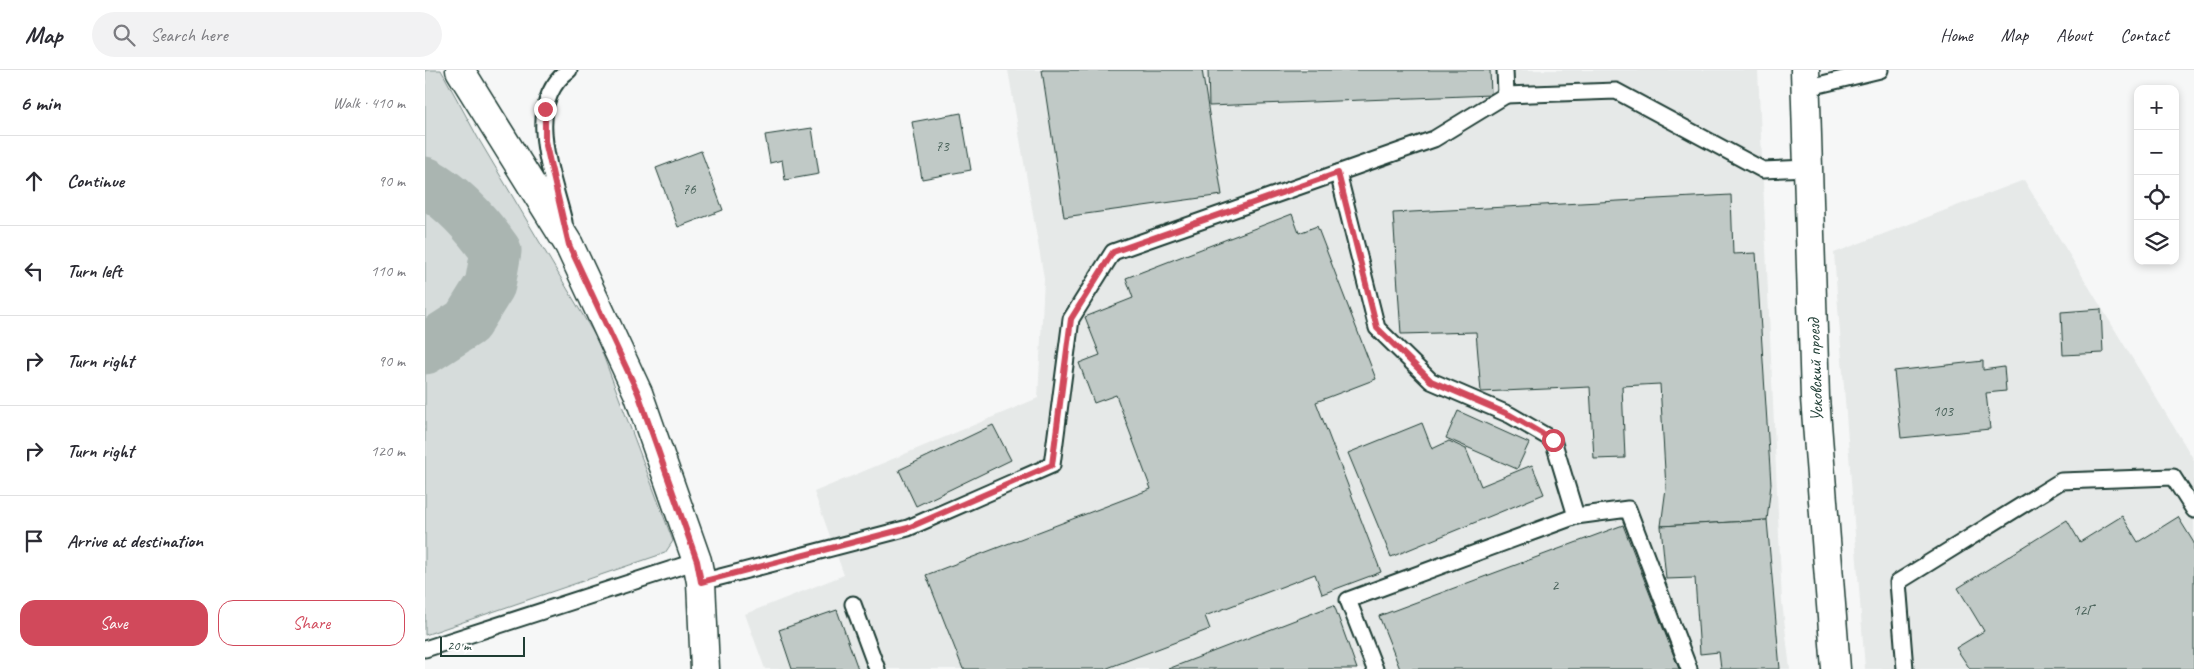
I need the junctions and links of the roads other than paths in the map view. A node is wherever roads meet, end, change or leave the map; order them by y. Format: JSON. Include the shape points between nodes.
{"nodes":[{"id":1,"x":569,"y":70,"type":"edge"},
{"id":2,"x":1505,"y":70,"type":"edge"},
{"id":3,"x":1880,"y":70,"type":"edge"},
{"id":4,"x":463,"y":74,"type":"edge"},
{"id":5,"x":1805,"y":79,"type":"edge"},
{"id":6,"x":1506,"y":95,"type":"junction"},
{"id":7,"x":1808,"y":168,"type":"junction"},
{"id":8,"x":1338,"y":173,"type":"junction"},
{"id":9,"x":569,"y":245,"type":"junction"},
{"id":10,"x":2194,"y":510,"type":"edge"},
{"id":11,"x":1576,"y":516,"type":"junction"},
{"id":12,"x":699,"y":571,"type":"junction"},
{"id":13,"x":853,"y":604,"type":"dead end"},
{"id":14,"x":425,"y":649,"type":"edge"},
{"id":15,"x":705,"y":669,"type":"edge"},
{"id":16,"x":877,"y":669,"type":"edge"},
{"id":17,"x":1375,"y":669,"type":"edge"},
{"id":18,"x":1689,"y":669,"type":"edge"},
{"id":19,"x":1836,"y":669,"type":"edge"},
{"id":20,"x":1905,"y":669,"type":"edge"}],
"edges":[{"from":1,"to":9,"type":"lane","via":[[551,87],[545,109],[545,141]]},
{"from":2,"to":6,"type":"lane"},
{"from":3,"to":5,"type":"lane"},
{"from":4,"to":9,"type":"street"},
{"from":5,"to":7,"type":"street","name":"Усковский проезд"},
{"from":6,"to":7,"type":"lane","via":[[1616,91],[1763,170]]},
{"from":6,"to":8,"type":"lane","via":[[1434,139]]},
{"from":7,"to":19,"type":"street","name":"Усковский проезд","via":[[1815,398]]},
{"from":8,"to":11,"type":"lane","via":[[1377,328],[1431,381],[1510,415],[1553,440]]},
{"from":8,"to":12,"type":"lane","via":[[1113,252],[1071,319],[1052,465],[908,528]]},
{"from":9,"to":12,"type":"street","via":[[638,393]]},
{"from":10,"to":20,"type":"lane","via":[[2173,477],[2061,481],[1899,582]]},
{"from":11,"to":17,"type":"lane","via":[[1348,600]]},
{"from":11,"to":18,"type":"lane","via":[[1628,509]]},
{"from":12,"to":14,"type":"lane"},
{"from":12,"to":15,"type":"street"},
{"from":13,"to":16,"type":"lane"}]}
